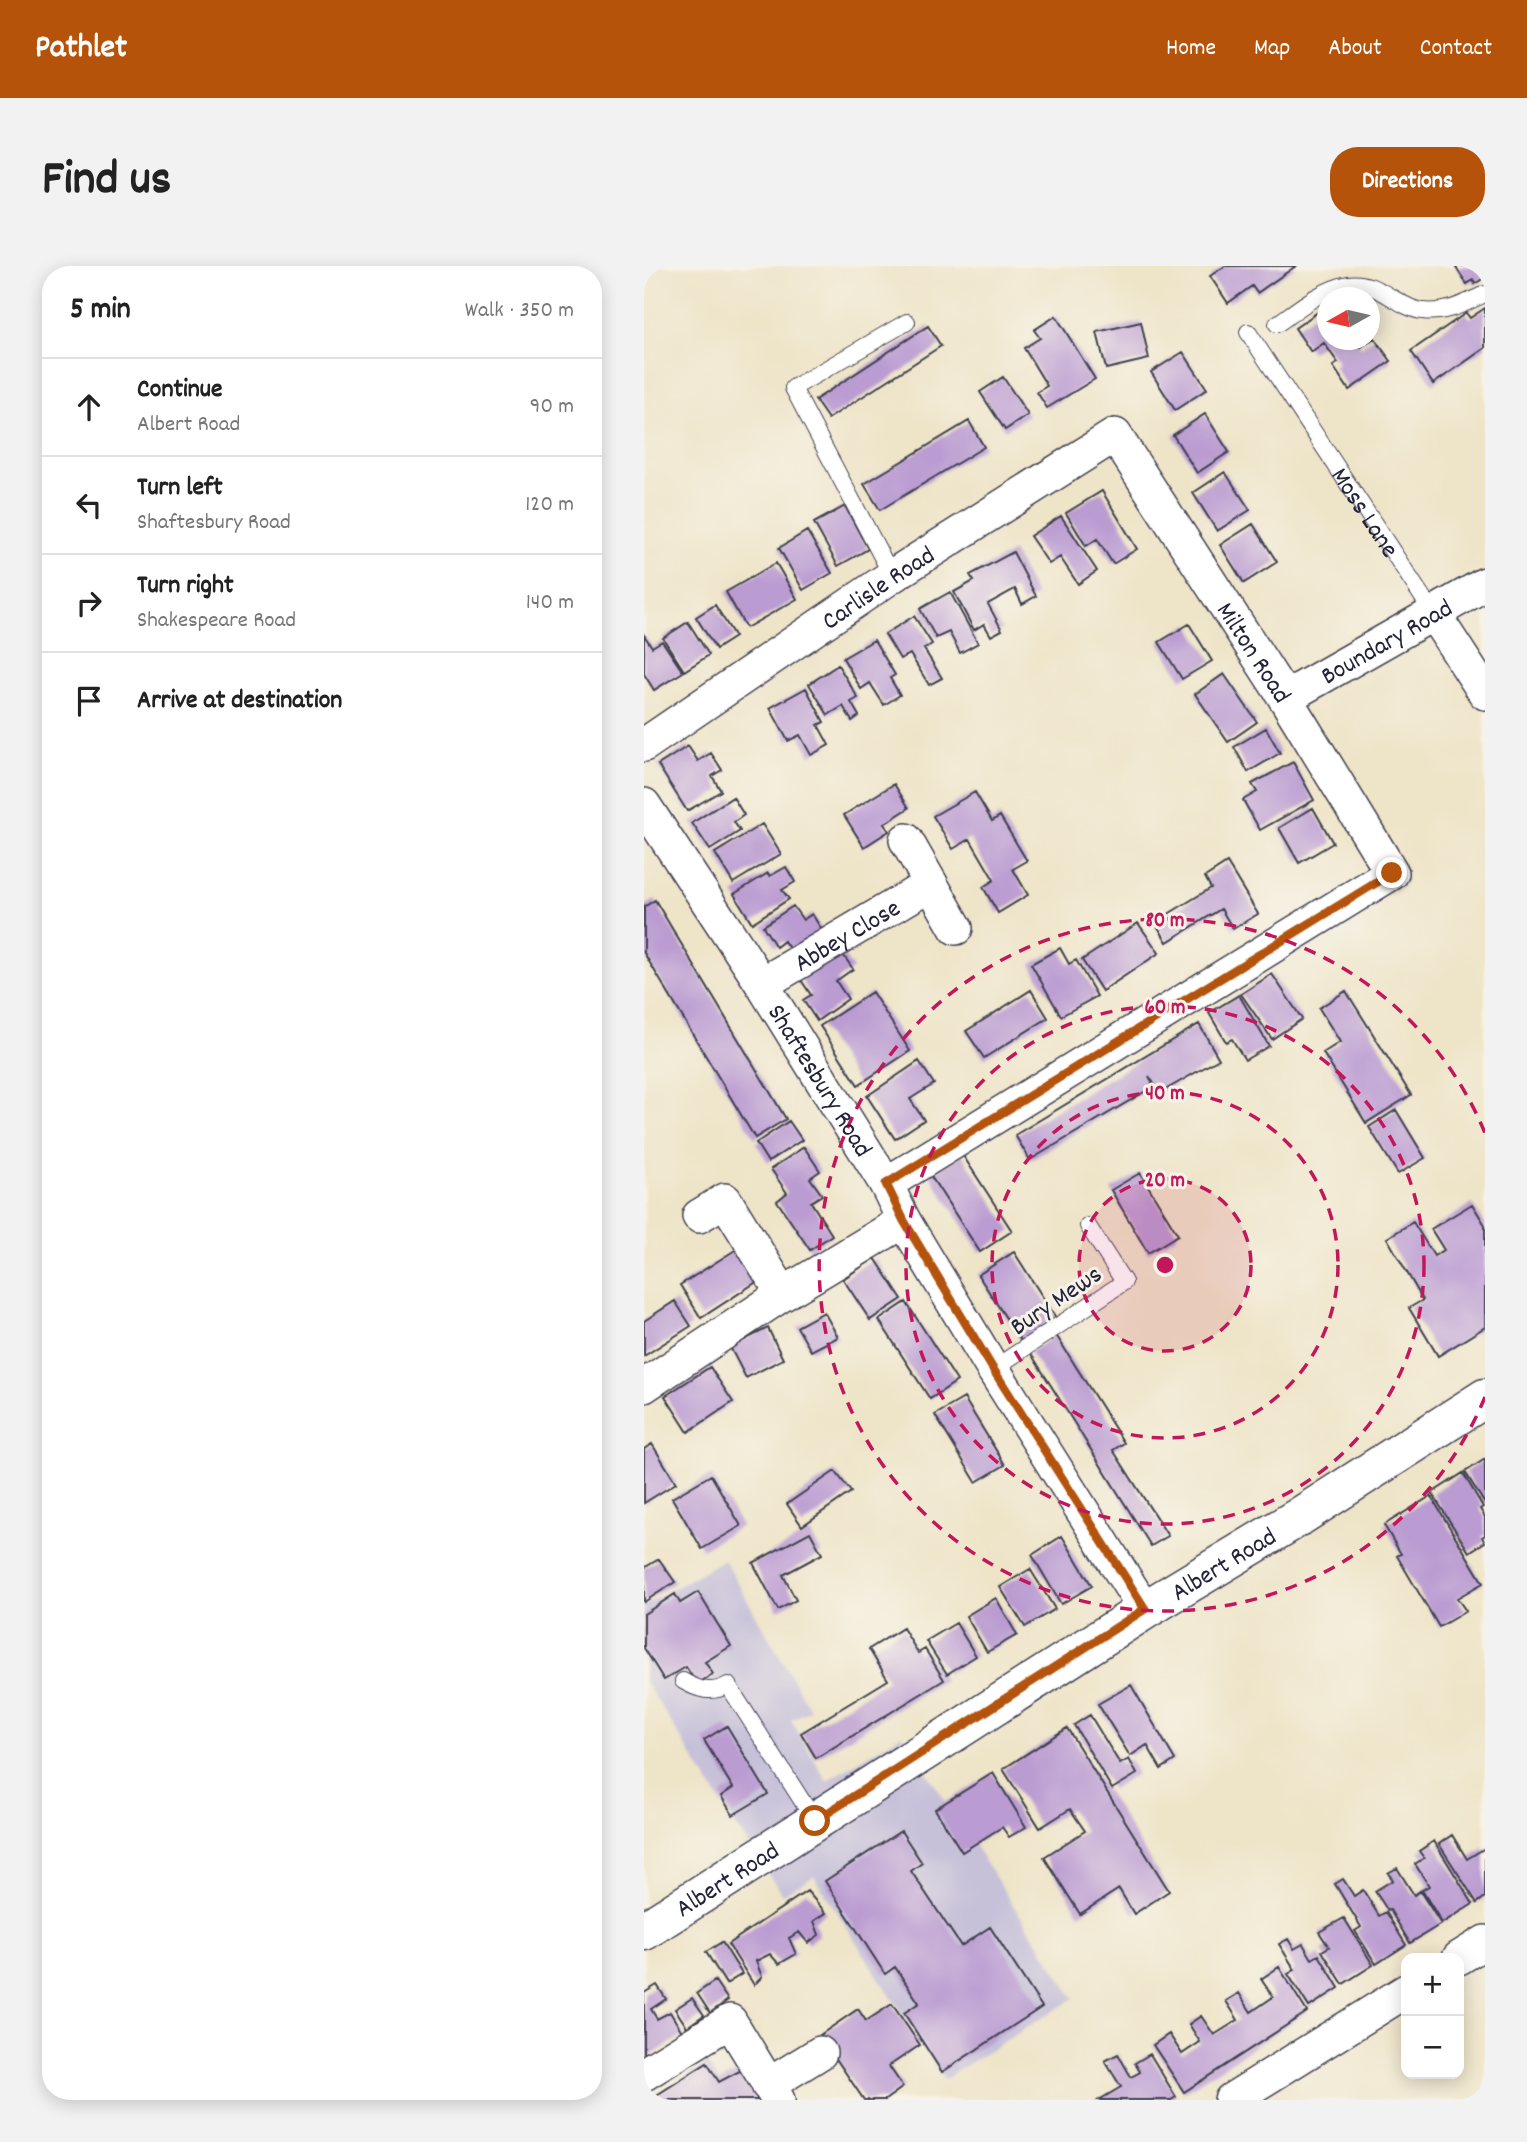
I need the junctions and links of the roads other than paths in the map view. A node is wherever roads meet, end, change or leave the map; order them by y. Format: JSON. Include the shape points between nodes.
{"nodes":[{"id":1,"x":1485,"y":294,"type":"edge"},
{"id":2,"x":907,"y":322,"type":"dead end"},
{"id":3,"x":1277,"y":324,"type":"dead end"},
{"id":4,"x":1248,"y":332,"type":"dead end"},
{"id":5,"x":1115,"y":435,"type":"joint"},
{"id":6,"x":892,"y":576,"type":"junction"},
{"id":7,"x":1485,"y":584,"type":"edge"},
{"id":8,"x":1433,"y":613,"type":"junction"},
{"id":9,"x":1485,"y":693,"type":"edge"},
{"id":10,"x":1285,"y":698,"type":"junction"},
{"id":11,"x":644,"y":746,"type":"edge"},
{"id":12,"x":644,"y":806,"type":"edge"},
{"id":13,"x":906,"y":840,"type":"dead end"},
{"id":14,"x":931,"y":884,"type":"junction"},
{"id":15,"x":956,"y":928,"type":"dead end"},
{"id":16,"x":762,"y":984,"type":"junction"},
{"id":17,"x":886,"y":1184,"type":"junction"},
{"id":18,"x":699,"y":1216,"type":"dead end"},
{"id":19,"x":904,"y":1221,"type":"junction"},
{"id":20,"x":1088,"y":1226,"type":"dead end"},
{"id":21,"x":783,"y":1294,"type":"junction"},
{"id":22,"x":993,"y":1369,"type":"junction"},
{"id":23,"x":644,"y":1386,"type":"edge"},
{"id":24,"x":1485,"y":1398,"type":"edge"},
{"id":25,"x":1145,"y":1609,"type":"junction"},
{"id":26,"x":683,"y":1681,"type":"dead end"},
{"id":27,"x":815,"y":1821,"type":"junction"},
{"id":28,"x":644,"y":1931,"type":"edge"},
{"id":29,"x":1485,"y":1942,"type":"edge"},
{"id":30,"x":1464,"y":1954,"type":"edge"},
{"id":31,"x":1401,"y":1994,"type":"edge"},
{"id":32,"x":820,"y":2053,"type":"dead end"},
{"id":33,"x":644,"y":2074,"type":"edge"},
{"id":34,"x":773,"y":2092,"type":"edge"},
{"id":35,"x":1231,"y":2100,"type":"edge"}],
"edges":[{"from":1,"to":3,"type":"lane","via":[[1449,310],[1421,312],[1373,287],[1350,284],[1325,292]]},
{"from":2,"to":6,"type":"lane","via":[[793,388]]},
{"from":4,"to":8,"type":"lane","name":"Moss Lane"},
{"from":5,"to":6,"type":"street","name":"Carlisle Road"},
{"from":5,"to":10,"type":"street","name":"Milton Road"},
{"from":6,"to":11,"type":"street","name":"Carlisle Road"},
{"from":7,"to":8,"type":"street","name":"Boundary Road"},
{"from":8,"to":9,"type":"street","name":"Moss Lane"},
{"from":8,"to":10,"type":"street","name":"Boundary Road"},
{"from":10,"to":17,"type":"street","name":"Milton Road","via":[[1392,873]]},
{"from":12,"to":16,"type":"street","name":"Shaftesbury Road"},
{"from":13,"to":14,"type":"street"},
{"from":14,"to":15,"type":"street"},
{"from":14,"to":16,"type":"street","name":"Abbey Close"},
{"from":16,"to":17,"type":"street","name":"Shaftesbury Road"},
{"from":17,"to":19,"type":"street","name":"Shaftesbury Road"},
{"from":18,"to":21,"type":"street","via":[[726,1200]]},
{"from":19,"to":21,"type":"street"},
{"from":19,"to":22,"type":"street","name":"Shaftesbury Road"},
{"from":20,"to":22,"type":"lane","name":"Bury Mews","via":[[1124,1282]]},
{"from":21,"to":23,"type":"street"},
{"from":22,"to":25,"type":"street","name":"Shaftesbury Road"},
{"from":24,"to":25,"type":"street","name":"Albert Road"},
{"from":25,"to":27,"type":"street","name":"Albert Road"},
{"from":26,"to":27,"type":"lane","via":[[697,1690],[728,1685]]},
{"from":27,"to":28,"type":"street","name":"Albert Road"},
{"from":29,"to":30,"type":"street"},
{"from":31,"to":35,"type":"street"},
{"from":32,"to":34,"type":"street"},
{"from":33,"to":34,"type":"street","via":[[730,2021]]}]}
